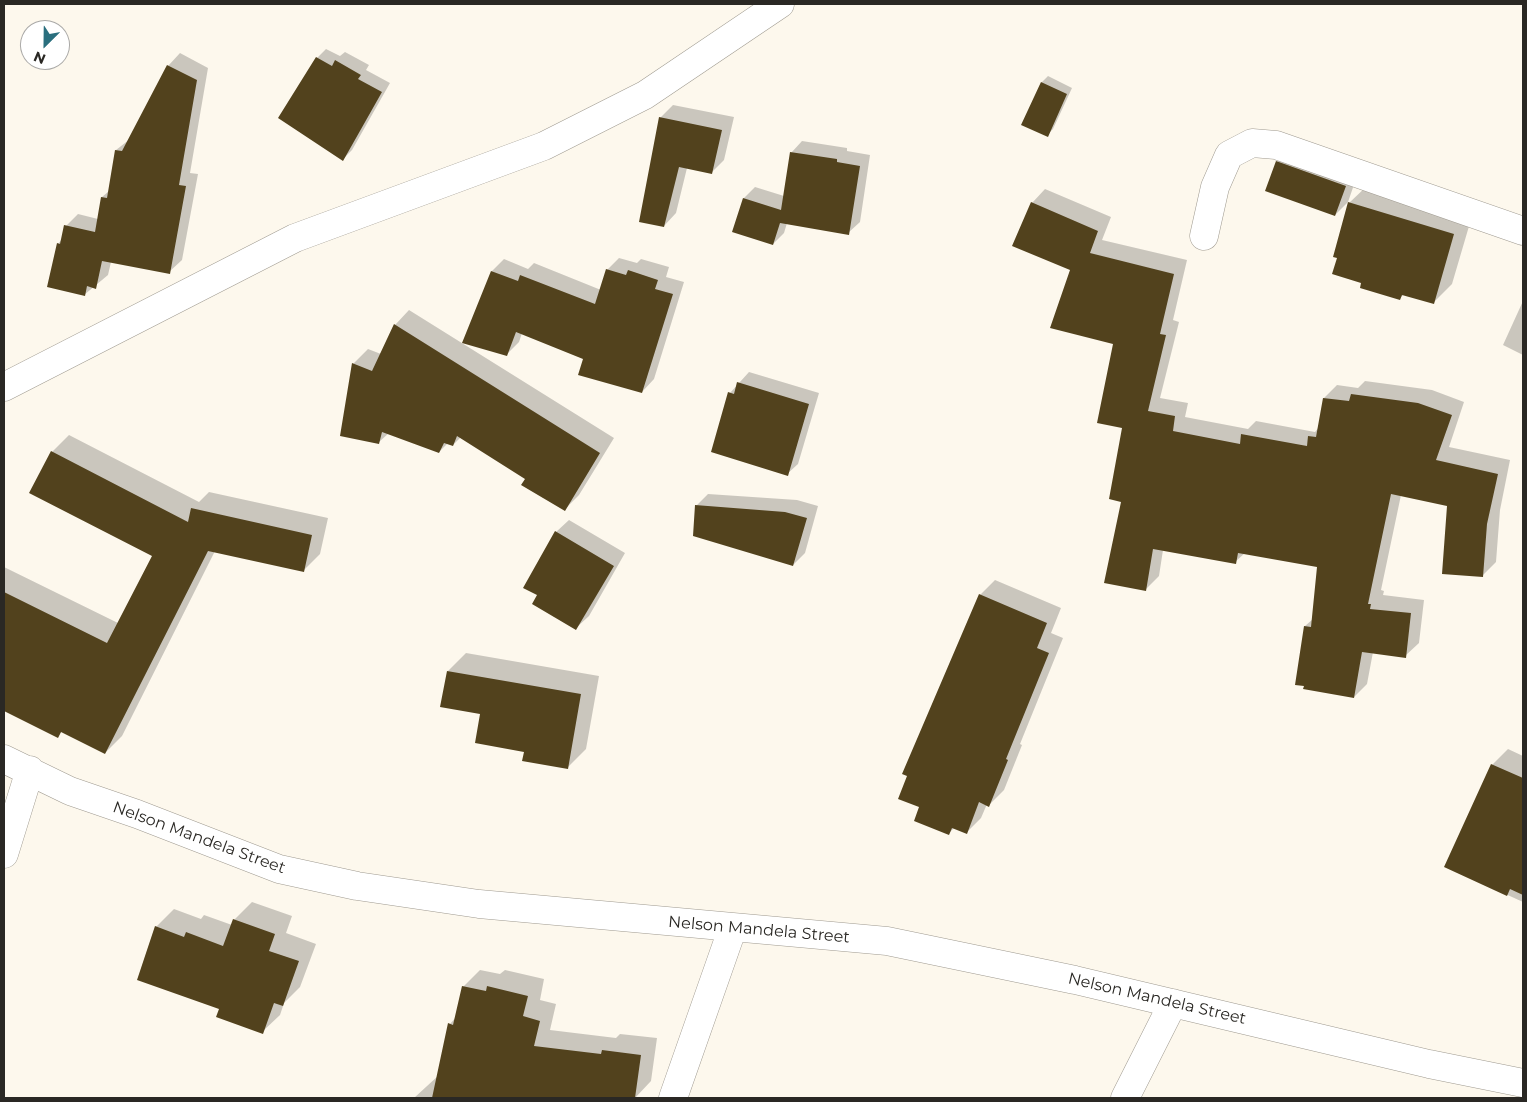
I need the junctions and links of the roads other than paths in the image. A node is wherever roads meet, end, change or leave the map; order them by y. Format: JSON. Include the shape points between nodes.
{"nodes":[{"id":1,"x":780,"y":4,"type":"edge"},
{"id":2,"x":1523,"y":231,"type":"edge"},
{"id":3,"x":1204,"y":236,"type":"dead end"},
{"id":4,"x":4,"y":387,"type":"edge"},
{"id":5,"x":4,"y":759,"type":"edge"},
{"id":6,"x":30,"y":770,"type":"junction"},
{"id":7,"x":4,"y":854,"type":"edge"},
{"id":8,"x":733,"y":927,"type":"junction"},
{"id":9,"x":1173,"y":1003,"type":"junction"},
{"id":10,"x":1523,"y":1083,"type":"edge"},
{"id":11,"x":673,"y":1098,"type":"edge"},
{"id":12,"x":1125,"y":1098,"type":"edge"}],
"edges":[{"from":1,"to":4,"type":"street","via":[[645,95],[544,146],[295,238]]},
{"from":2,"to":3,"type":"street","via":[[1276,145],[1252,143],[1229,155],[1215,188]]},
{"from":5,"to":6,"type":"street","name":"Nelson Mandela Street"},
{"from":6,"to":7,"type":"street"},
{"from":6,"to":8,"type":"street","name":"Nelson Mandela Street","via":[[70,791],[279,869],[357,886],[479,904]]},
{"from":8,"to":9,"type":"street","name":"Nelson Mandela Street","via":[[887,941]]},
{"from":8,"to":11,"type":"street"},
{"from":9,"to":10,"type":"street","name":"Nelson Mandela Street"},
{"from":9,"to":12,"type":"street"}]}
